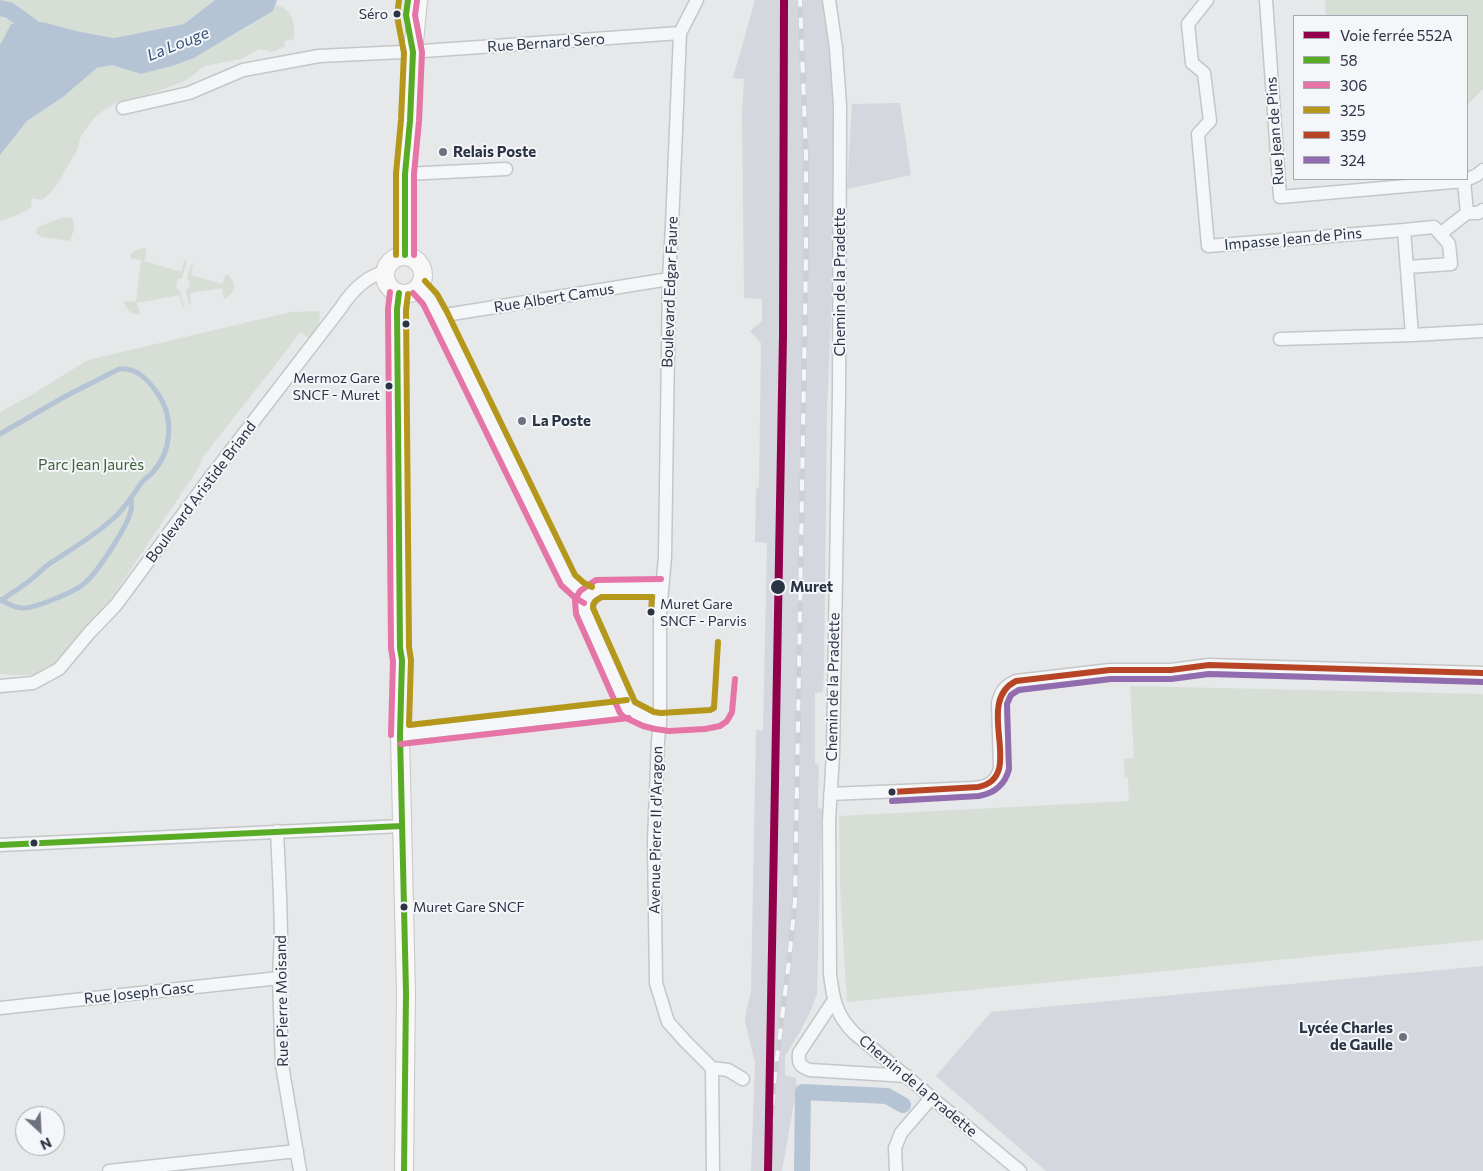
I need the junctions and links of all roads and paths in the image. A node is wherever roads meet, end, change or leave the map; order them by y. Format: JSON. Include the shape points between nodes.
{"nodes":[{"id":1,"x":408,"y":0,"type":"edge"},
{"id":2,"x":418,"y":0,"type":"edge"},
{"id":3,"x":697,"y":0,"type":"edge"},
{"id":4,"x":829,"y":0,"type":"edge"},
{"id":5,"x":1207,"y":0,"type":"edge"},
{"id":6,"x":1266,"y":0,"type":"edge"},
{"id":7,"x":680,"y":33,"type":"junction"},
{"id":8,"x":413,"y":52,"type":"junction"},
{"id":9,"x":124,"y":108,"type":"dead end"},
{"id":10,"x":506,"y":169,"type":"dead end"},
{"id":11,"x":1483,"y":170,"type":"edge"},
{"id":12,"x":405,"y":174,"type":"junction"},
{"id":13,"x":1468,"y":179,"type":"edge"},
{"id":14,"x":1464,"y":181,"type":"joint"},
{"id":15,"x":1483,"y":210,"type":"edge"},
{"id":16,"x":1466,"y":213,"type":"junction"},
{"id":17,"x":1404,"y":230,"type":"junction"},
{"id":18,"x":1440,"y":234,"type":"junction"},
{"id":19,"x":405,"y":255,"type":"junction"},
{"id":20,"x":1407,"y":267,"type":"junction"},
{"id":21,"x":385,"y":272,"type":"junction"},
{"id":22,"x":669,"y":279,"type":"junction"},
{"id":23,"x":419,"y":287,"type":"junction"},
{"id":24,"x":399,"y":293,"type":"junction"},
{"id":25,"x":439,"y":316,"type":"junction"},
{"id":26,"x":1483,"y":331,"type":"edge"},
{"id":27,"x":1412,"y":335,"type":"junction"},
{"id":28,"x":1280,"y":339,"type":"dead end"},
{"id":29,"x":661,"y":588,"type":"junction"},
{"id":30,"x":588,"y":595,"type":"junction"},
{"id":31,"x":1483,"y":673,"type":"edge"},
{"id":32,"x":0,"y":686,"type":"edge"},
{"id":33,"x":628,"y":709,"type":"junction"},
{"id":34,"x":660,"y":722,"type":"junction"},
{"id":35,"x":400,"y":735,"type":"junction"},
{"id":36,"x":830,"y":794,"type":"junction"},
{"id":37,"x":402,"y":826,"type":"junction"},
{"id":38,"x":278,"y":831,"type":"junction"},
{"id":39,"x":0,"y":845,"type":"edge"},
{"id":40,"x":279,"y":978,"type":"junction"},
{"id":41,"x":834,"y":1000,"type":"junction"},
{"id":42,"x":0,"y":1008,"type":"edge"},
{"id":43,"x":712,"y":1068,"type":"junction"},
{"id":44,"x":907,"y":1076,"type":"junction"},
{"id":45,"x":743,"y":1079,"type":"dead end"},
{"id":46,"x":932,"y":1097,"type":"junction"},
{"id":47,"x":297,"y":1151,"type":"junction"},
{"id":48,"x":110,"y":1171,"type":"edge"},
{"id":49,"x":300,"y":1171,"type":"edge"},
{"id":50,"x":404,"y":1171,"type":"edge"},
{"id":51,"x":713,"y":1171,"type":"edge"},
{"id":52,"x":896,"y":1171,"type":"edge"},
{"id":53,"x":1020,"y":1171,"type":"edge"}],
"edges":[{"from":1,"to":8,"type":"main road","via":[[406,14]]},
{"from":2,"to":8,"type":"main road"},
{"from":3,"to":7,"type":"street","name":"Boulevard Edgar Faure"},
{"from":4,"to":36,"type":"street","name":"Chemin de la Pradette","via":[[840,106],[839,414]]},
{"from":5,"to":17,"type":"street","name":"Impasse Jean de Pins","via":[[1188,24],[1188,32],[1192,63],[1204,73],[1210,121],[1198,134],[1208,246]]},
{"from":6,"to":14,"type":"street","name":"Rue Jean de Pins","via":[[1280,197]]},
{"from":7,"to":8,"type":"street","name":"Rue Bernard Sero"},
{"from":7,"to":22,"type":"street","name":"Boulevard Edgar Faure"},
{"from":8,"to":9,"type":"street","name":"Rue Bernard Sero","via":[[319,56],[243,70],[190,92]]},
{"from":8,"to":12,"type":"main road"},
{"from":10,"to":12,"type":"street"},
{"from":11,"to":13,"type":"street","name":"Rue Jean de Pins"},
{"from":12,"to":19,"type":"main road"},
{"from":14,"to":16,"type":"street"},
{"from":15,"to":16,"type":"street"},
{"from":16,"to":18,"type":"street"},
{"from":17,"to":18,"type":"street","name":"Impasse Jean de Pins","via":[[1434,227]]},
{"from":17,"to":20,"type":"street"},
{"from":18,"to":20,"type":"street","via":[[1449,244],[1451,264]]},
{"from":19,"to":21,"type":"main road","via":[[391,260]]},
{"from":19,"to":23,"type":"main road","via":[[415,259],[422,269]]},
{"from":20,"to":27,"type":"street"},
{"from":21,"to":24,"type":"main road","via":[[390,288]]},
{"from":21,"to":32,"type":"street","name":"Boulevard Aristide Briand","via":[[375,274],[350,294],[116,604],[59,669],[33,683]]},
{"from":22,"to":25,"type":"street","name":"Rue Albert Camus"},
{"from":22,"to":29,"type":"street","name":"Boulevard Edgar Faure","via":[[665,557]]},
{"from":23,"to":24,"type":"main road","via":[[408,294]]},
{"from":23,"to":25,"type":"street"},
{"from":24,"to":35,"type":"main road"},
{"from":25,"to":30,"type":"street","via":[[568,580]]},
{"from":26,"to":27,"type":"street"},
{"from":27,"to":28,"type":"street"},
{"from":29,"to":30,"type":"street","via":[[599,588]]},
{"from":29,"to":34,"type":"street","name":"Boulevard Edgar Faure"},
{"from":30,"to":33,"type":"street","via":[[584,610]]},
{"from":31,"to":36,"type":"street","via":[[1209,665],[1171,670],[1110,670],[1016,681],[1000,694],[1000,768],[997,778],[988,785]]},
{"from":33,"to":34,"type":"street"},
{"from":33,"to":35,"type":"street"},
{"from":34,"to":43,"type":"street","name":"Avenue Pierre II d'Aragon","via":[[654,842],[656,983],[668,1022]]},
{"from":35,"to":37,"type":"main road"},
{"from":36,"to":41,"type":"street","name":"Chemin de la Pradette","via":[[830,974]]},
{"from":37,"to":38,"type":"street"},
{"from":37,"to":50,"type":"main road","via":[[406,992]]},
{"from":38,"to":39,"type":"street"},
{"from":38,"to":40,"type":"street","name":"Rue Pierre Moisand"},
{"from":40,"to":42,"type":"street","name":"Rue Joseph Gasc"},
{"from":40,"to":47,"type":"street","name":"Rue Pierre Moisand","via":[[282,1065]]},
{"from":41,"to":44,"type":"street","name":"Chemin de la Pradette","via":[[846,1024]]},
{"from":41,"to":44,"type":"street","via":[[799,1053],[798,1059],[803,1068]]},
{"from":43,"to":45,"type":"street","via":[[728,1070]]},
{"from":43,"to":51,"type":"street"},
{"from":44,"to":46,"type":"street","name":"Chemin de la Pradette"},
{"from":46,"to":52,"type":"street","via":[[900,1133],[895,1148]]},
{"from":46,"to":53,"type":"street","name":"Chemin de la Pradette"},
{"from":47,"to":48,"type":"street"},
{"from":47,"to":49,"type":"street","name":"Rue Pierre Moisand"}]}
